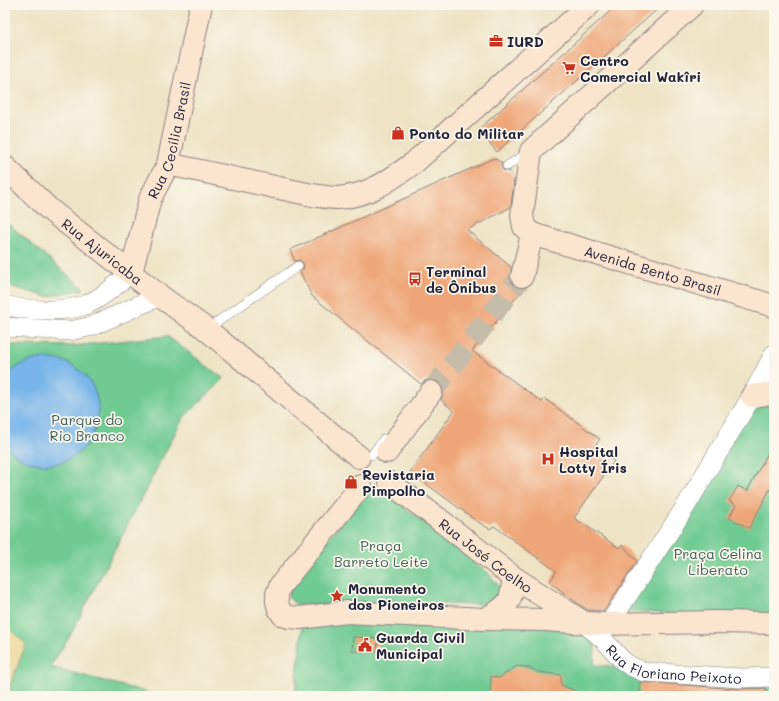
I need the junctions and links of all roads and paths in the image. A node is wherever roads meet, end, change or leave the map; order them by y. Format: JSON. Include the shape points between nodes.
{"nodes":[{"id":1,"x":201,"y":5,"type":"edge"},
{"id":2,"x":589,"y":5,"type":"edge"},
{"id":3,"x":692,"y":5,"type":"edge"},
{"id":4,"x":531,"y":151,"type":"junction"},
{"id":5,"x":168,"y":164,"type":"junction"},
{"id":6,"x":508,"y":166,"type":"dead end"},
{"id":7,"x":5,"y":167,"type":"edge"},
{"id":8,"x":532,"y":234,"type":"junction"},
{"id":9,"x":298,"y":266,"type":"dead end"},
{"id":10,"x":131,"y":273,"type":"junction"},
{"id":11,"x":522,"y":276,"type":"tunnel mouth"},
{"id":12,"x":160,"y":296,"type":"junction"},
{"id":13,"x":5,"y":305,"type":"edge"},
{"id":14,"x":774,"y":306,"type":"edge"},
{"id":15,"x":5,"y":328,"type":"edge"},
{"id":16,"x":206,"y":329,"type":"junction"},
{"id":17,"x":774,"y":354,"type":"edge"},
{"id":18,"x":428,"y":390,"type":"joint"},
{"id":19,"x":774,"y":395,"type":"edge"},
{"id":20,"x":752,"y":396,"type":"junction"},
{"id":21,"x":373,"y":455,"type":"junction"},
{"id":22,"x":390,"y":483,"type":"junction"},
{"id":23,"x":361,"y":486,"type":"junction"},
{"id":24,"x":513,"y":577,"type":"junction"},
{"id":25,"x":485,"y":619,"type":"junction"},
{"id":26,"x":774,"y":623,"type":"edge"},
{"id":27,"x":585,"y":624,"type":"junction"},
{"id":28,"x":609,"y":624,"type":"junction"},
{"id":29,"x":774,"y":677,"type":"edge"}],
"edges":[{"from":1,"to":5,"type":"street","name":"Rua Cecília Brasil"},
{"from":2,"to":5,"type":"street","via":[[415,162],[373,190],[336,198],[312,195]]},
{"from":3,"to":4,"type":"street"},
{"from":4,"to":6,"type":"lane"},
{"from":4,"to":8,"type":"street","via":[[522,215],[524,227]]},
{"from":5,"to":10,"type":"street","name":"Rua Cecília Brasil","via":[[150,199]]},
{"from":7,"to":10,"type":"street","name":"Rua Ajuricaba","via":[[50,210]]},
{"from":8,"to":11,"type":"street"},
{"from":8,"to":14,"type":"street","name":"Avenida Bento Brasil"},
{"from":9,"to":16,"type":"lane"},
{"from":10,"to":12,"type":"street","name":"Rua Ajuricaba"},
{"from":10,"to":13,"type":"street","via":[[110,290],[83,306],[42,310]]},
{"from":12,"to":15,"type":"street","via":[[92,326],[70,331]]},
{"from":12,"to":16,"type":"street","name":"Rua Ajuricaba"},
{"from":16,"to":21,"type":"street"},
{"from":17,"to":20,"type":"street"},
{"from":18,"to":21,"type":"street"},
{"from":18,"to":21,"type":"lane","via":[[393,427]]},
{"from":19,"to":20,"type":"street"},
{"from":20,"to":28,"type":"street","via":[[684,510]]},
{"from":21,"to":22,"type":"street"},
{"from":21,"to":23,"type":"street"},
{"from":22,"to":23,"type":"street"},
{"from":22,"to":24,"type":"street","name":"Rua José Coelho"},
{"from":23,"to":25,"type":"street","name":"Rua Floriano Peixoto","via":[[280,586],[277,602],[283,615],[300,618],[347,612]]},
{"from":24,"to":25,"type":"street","via":[[512,595],[508,602]]},
{"from":24,"to":27,"type":"street","name":"Rua José Coelho"},
{"from":25,"to":27,"type":"street","name":"Rua Floriano Peixoto"},
{"from":26,"to":28,"type":"street","name":"Rua Floriano Peixoto"},
{"from":27,"to":28,"type":"street","name":"Rua Floriano Peixoto"},
{"from":27,"to":29,"type":"street","name":"Rua Floriano Peixoto","via":[[622,660],[644,672],[740,678]]}]}
